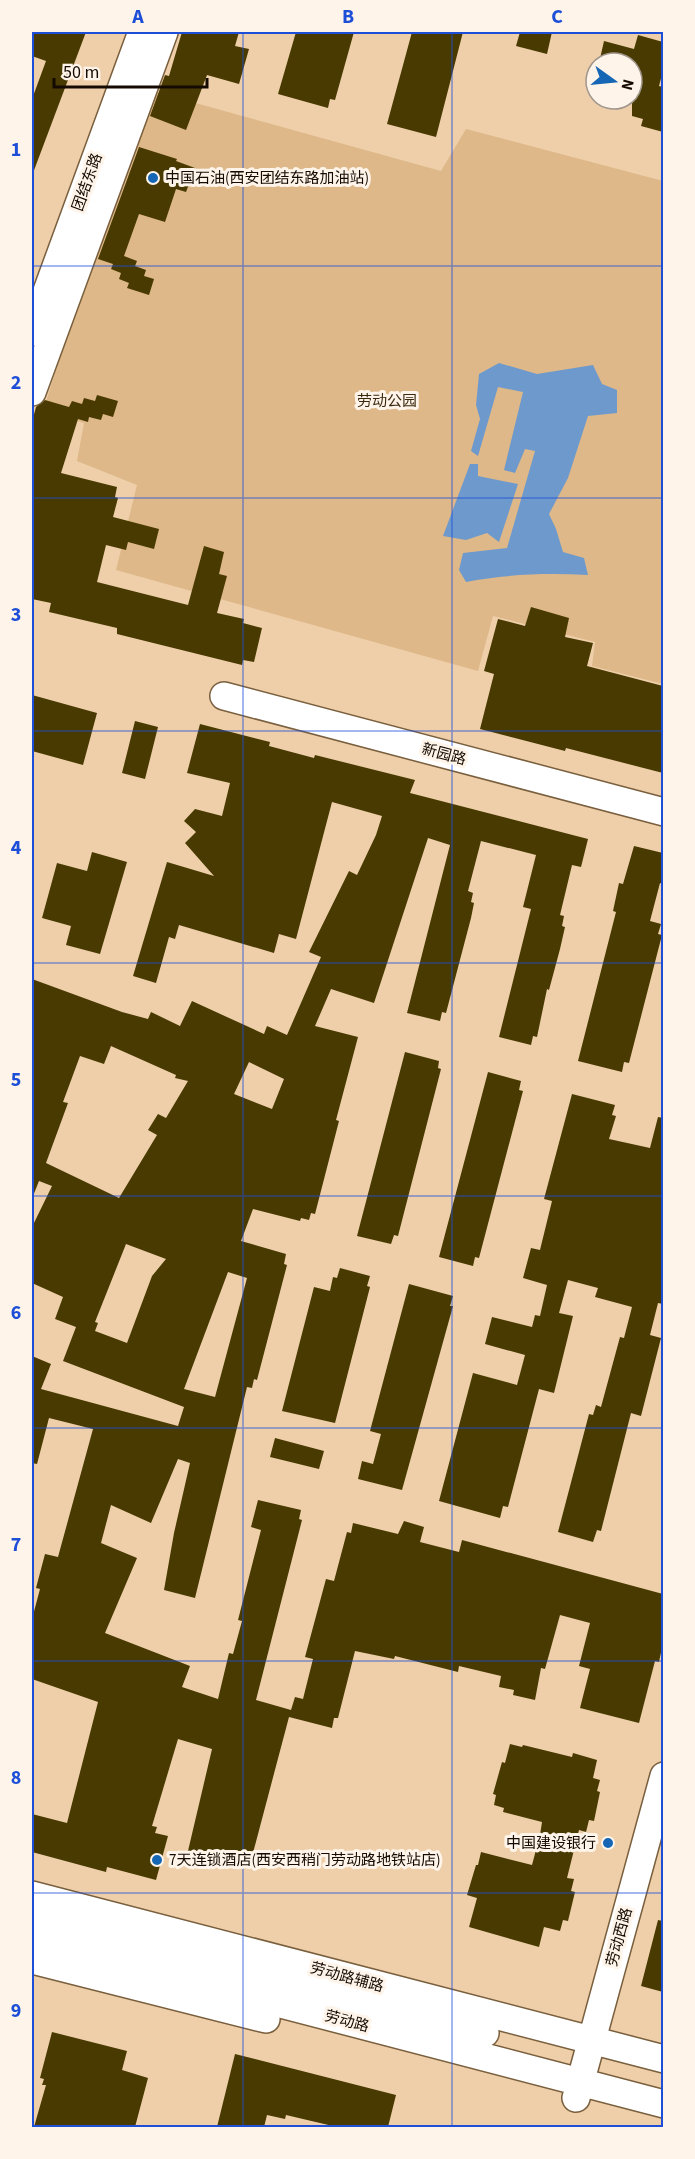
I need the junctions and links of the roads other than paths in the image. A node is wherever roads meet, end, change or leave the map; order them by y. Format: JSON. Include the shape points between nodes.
{"nodes":[{"id":1,"x":142,"y":32,"type":"edge"},
{"id":2,"x":164,"y":32,"type":"edge"},
{"id":3,"x":32,"y":332,"type":"edge"},
{"id":4,"x":32,"y":392,"type":"edge"},
{"id":5,"x":224,"y":696,"type":"dead end"},
{"id":6,"x":663,"y":812,"type":"edge"},
{"id":7,"x":663,"y":1776,"type":"edge"},
{"id":8,"x":32,"y":1895,"type":"edge"},
{"id":9,"x":32,"y":1915,"type":"edge"},
{"id":10,"x":32,"y":1939,"type":"edge"},
{"id":11,"x":32,"y":1960,"type":"edge"},
{"id":12,"x":663,"y":2059,"type":"edge"},
{"id":13,"x":583,"y":2070,"type":"junction"},
{"id":14,"x":663,"y":2079,"type":"edge"},
{"id":15,"x":663,"y":2104,"type":"edge"},
{"id":16,"x":663,"y":2121,"type":"edge"}],
"edges":[{"from":1,"to":3,"type":"street","name":"团结东路"},
{"from":2,"to":4,"type":"street"},
{"from":5,"to":6,"type":"street","name":"新园路"},
{"from":7,"to":13,"type":"street","name":"劳动西路"},
{"from":8,"to":13,"type":"street","name":"劳动路辅路"},
{"from":9,"to":13,"type":"street","name":"劳动路"},
{"from":10,"to":13,"type":"street","name":"劳动路"},
{"from":11,"to":13,"type":"street","name":"劳动路辅路"},
{"from":12,"to":13,"type":"street","name":"劳动路辅路"},
{"from":13,"to":14,"type":"street","name":"劳动路"},
{"from":13,"to":15,"type":"street","name":"劳动路"},
{"from":13,"to":16,"type":"street","name":"劳动路辅路"}]}
